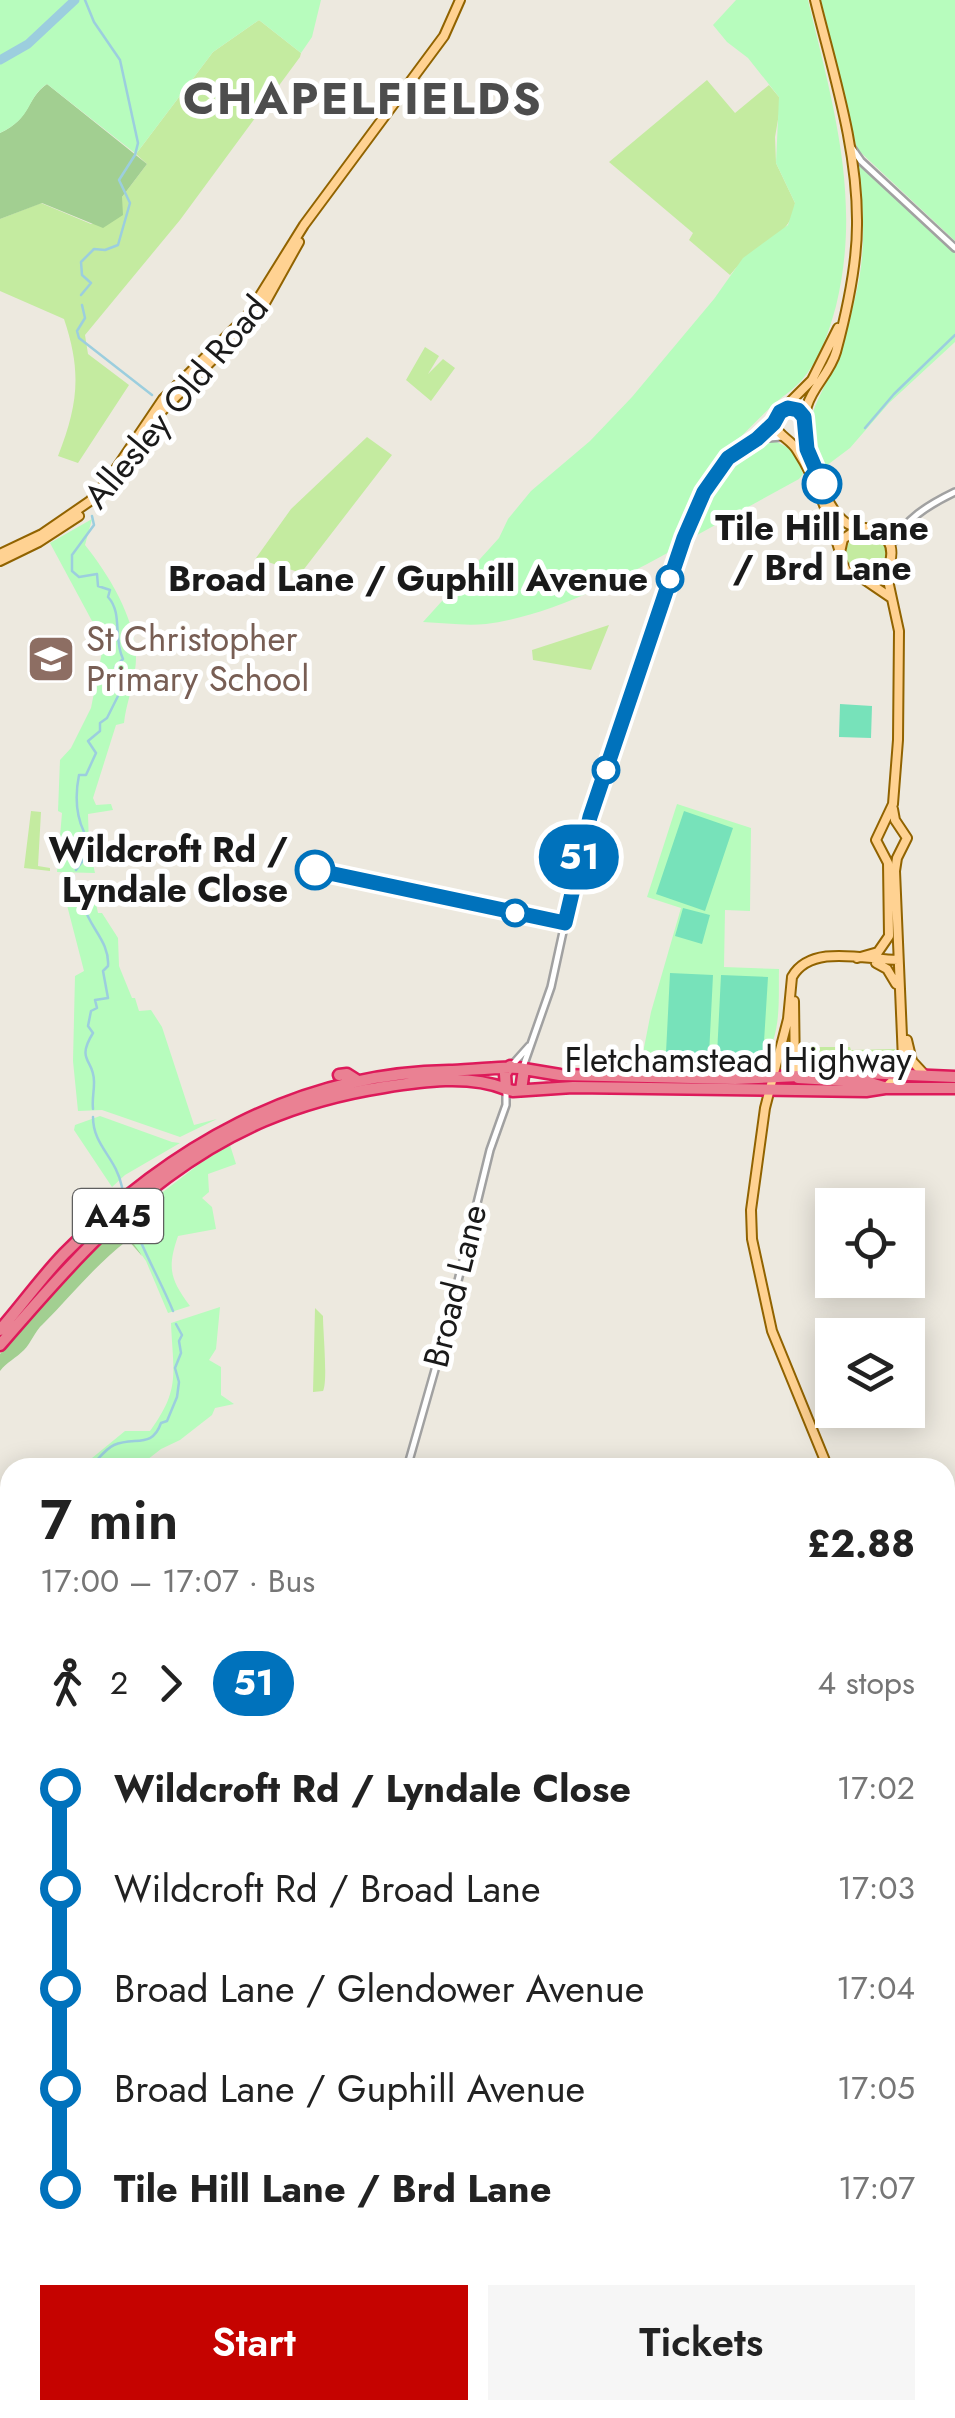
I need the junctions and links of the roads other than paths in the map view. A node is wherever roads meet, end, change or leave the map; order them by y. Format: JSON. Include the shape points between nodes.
{"nodes":[{"id":1,"x":460,"y":0,"type":"edge"},
{"id":2,"x":815,"y":0,"type":"edge"},
{"id":3,"x":848,"y":141,"type":"junction"},
{"id":4,"x":955,"y":248,"type":"edge"},
{"id":5,"x":844,"y":314,"type":"junction"},
{"id":6,"x":782,"y":410,"type":"junction"},
{"id":7,"x":775,"y":420,"type":"junction"},
{"id":8,"x":805,"y":424,"type":"junction"},
{"id":9,"x":784,"y":438,"type":"junction"},
{"id":10,"x":757,"y":439,"type":"junction"},
{"id":11,"x":955,"y":492,"type":"edge"},
{"id":12,"x":861,"y":527,"type":"junction"},
{"id":13,"x":901,"y":527,"type":"junction"},
{"id":14,"x":878,"y":530,"type":"junction"},
{"id":15,"x":891,"y":546,"type":"junction"},
{"id":16,"x":839,"y":549,"type":"junction"},
{"id":17,"x":0,"y":557,"type":"edge"},
{"id":18,"x":886,"y":571,"type":"junction"},
{"id":19,"x":866,"y":580,"type":"junction"},
{"id":20,"x":893,"y":600,"type":"junction"},
{"id":21,"x":893,"y":804,"type":"junction"},
{"id":22,"x":883,"y":827,"type":"junction"},
{"id":23,"x":900,"y":827,"type":"junction"},
{"id":24,"x":883,"y":852,"type":"junction"},
{"id":25,"x":899,"y":853,"type":"junction"},
{"id":26,"x":857,"y":958,"type":"junction"},
{"id":27,"x":898,"y":960,"type":"junction"},
{"id":28,"x":792,"y":977,"type":"junction"},
{"id":29,"x":898,"y":988,"type":"junction"},
{"id":30,"x":902,"y":1020,"type":"junction"},
{"id":31,"x":531,"y":1044,"type":"junction"},
{"id":32,"x":777,"y":1059,"type":"junction"},
{"id":33,"x":518,"y":1067,"type":"junction"},
{"id":34,"x":795,"y":1074,"type":"junction"},
{"id":35,"x":340,"y":1075,"type":"dead end"},
{"id":36,"x":899,"y":1075,"type":"junction"},
{"id":37,"x":772,"y":1076,"type":"junction"},
{"id":38,"x":928,"y":1076,"type":"junction"},
{"id":39,"x":955,"y":1077,"type":"edge"},
{"id":40,"x":358,"y":1081,"type":"junction"},
{"id":41,"x":737,"y":1084,"type":"junction"},
{"id":42,"x":885,"y":1088,"type":"junction"},
{"id":43,"x":955,"y":1088,"type":"edge"},
{"id":44,"x":506,"y":1089,"type":"junction"},
{"id":45,"x":521,"y":1090,"type":"junction"},
{"id":46,"x":805,"y":1090,"type":"junction"},
{"id":47,"x":763,"y":1095,"type":"junction"},
{"id":48,"x":506,"y":1105,"type":"junction"},
{"id":49,"x":764,"y":1114,"type":"junction"},
{"id":50,"x":762,"y":1132,"type":"junction"},
{"id":51,"x":0,"y":1330,"type":"edge"},
{"id":52,"x":0,"y":1345,"type":"edge"},
{"id":53,"x":410,"y":1458,"type":"edge"},
{"id":54,"x":824,"y":1458,"type":"edge"}],
"edges":[{"from":1,"to":17,"type":"main road","name":"Allesley Old Road","via":[[444,36],[288,248],[248,316],[163,399],[90,501]]},
{"from":2,"to":3,"type":"main road"},
{"from":3,"to":4,"type":"street"},
{"from":3,"to":5,"type":"main road","via":[[858,225]]},
{"from":5,"to":6,"type":"main road","via":[[812,380]]},
{"from":5,"to":8,"type":"main road","via":[[833,361],[811,397]]},
{"from":6,"to":7,"type":"main road"},
{"from":6,"to":8,"type":"main road","via":[[796,409]]},
{"from":7,"to":9,"type":"main road"},
{"from":7,"to":10,"type":"street"},
{"from":8,"to":9,"type":"main road","via":[[797,438]]},
{"from":8,"to":12,"type":"main road","via":[[809,456],[841,517]]},
{"from":9,"to":10,"type":"street"},
{"from":9,"to":16,"type":"main road","via":[[804,462]]},
{"from":10,"to":31,"type":"street","via":[[723,463],[692,514],[583,840],[552,986]]},
{"from":11,"to":13,"type":"street"},
{"from":12,"to":14,"type":"main road"},
{"from":12,"to":16,"type":"main road"},
{"from":13,"to":14,"type":"street"},
{"from":13,"to":15,"type":"street"},
{"from":14,"to":15,"type":"main road"},
{"from":15,"to":18,"type":"main road"},
{"from":16,"to":19,"type":"main road","via":[[847,572]]},
{"from":18,"to":19,"type":"main road"},
{"from":18,"to":20,"type":"main road"},
{"from":19,"to":20,"type":"main road"},
{"from":20,"to":21,"type":"main road","via":[[900,648]]},
{"from":21,"to":22,"type":"main road"},
{"from":21,"to":23,"type":"main road"},
{"from":22,"to":23,"type":"main road"},
{"from":22,"to":24,"type":"main road","via":[[876,840]]},
{"from":23,"to":25,"type":"main road","via":[[907,842]]},
{"from":24,"to":25,"type":"main road"},
{"from":24,"to":26,"type":"main road","via":[[889,936],[878,952]]},
{"from":25,"to":27,"type":"main road"},
{"from":26,"to":27,"type":"main road"},
{"from":26,"to":28,"type":"main road","via":[[820,957]]},
{"from":26,"to":29,"type":"main road","via":[[887,969]]},
{"from":27,"to":29,"type":"main road"},
{"from":28,"to":32,"type":"main road"},
{"from":28,"to":34,"type":"main road"},
{"from":29,"to":30,"type":"main road"},
{"from":30,"to":36,"type":"main road"},
{"from":30,"to":38,"type":"main road","via":[[910,1057]]},
{"from":31,"to":33,"type":"street"},
{"from":31,"to":33,"type":"street"},
{"from":32,"to":37,"type":"main road"},
{"from":32,"to":41,"type":"main road"},
{"from":33,"to":40,"type":"highway","number":"A45"},
{"from":33,"to":41,"type":"highway","name":"Fletchamstead Highway","number":"A45"},
{"from":33,"to":44,"type":"highway","via":[[505,1074]]},
{"from":33,"to":45,"type":"highway"},
{"from":34,"to":36,"type":"highway","name":"Fletchamstead Highway","number":"A45"},
{"from":34,"to":37,"type":"highway","name":"Fletchamstead Highway","number":"A45"},
{"from":34,"to":42,"type":"highway","via":[[800,1080]]},
{"from":35,"to":40,"type":"highway"},
{"from":36,"to":38,"type":"highway","name":"Fletchamstead Highway","number":"A45"},
{"from":36,"to":42,"type":"main road"},
{"from":37,"to":41,"type":"highway","name":"Fletchamstead Highway","number":"A45"},
{"from":37,"to":47,"type":"main road"},
{"from":38,"to":39,"type":"highway","name":"Fletchamstead Highway","number":"A45"},
{"from":40,"to":51,"type":"highway","number":"A45","via":[[275,1106],[158,1171],[62,1256]]},
{"from":41,"to":45,"type":"highway","name":"Fletchamstead Highway","number":"A45"},
{"from":41,"to":47,"type":"highway","name":"Fletchamstead Highway","number":"A45"},
{"from":42,"to":43,"type":"highway","name":"Fletchamstead Highway","number":"A45"},
{"from":42,"to":46,"type":"highway","name":"Fletchamstead Highway","number":"A45"},
{"from":44,"to":45,"type":"highway","name":"Fletchamstead Highway"},
{"from":44,"to":48,"type":"street","name":"Broad Lane"},
{"from":44,"to":52,"type":"highway","number":"A45","via":[[448,1081],[368,1089],[284,1112],[230,1138],[123,1211]]},
{"from":45,"to":48,"type":"street","name":"Broad Lane"},
{"from":46,"to":47,"type":"highway","name":"Fletchamstead Highway","number":"A45"},
{"from":46,"to":49,"type":"main road","via":[[778,1096]]},
{"from":47,"to":49,"type":"main road"},
{"from":47,"to":50,"type":"main road"},
{"from":48,"to":53,"type":"street","name":"Broad Lane"},
{"from":49,"to":50,"type":"main road"},
{"from":50,"to":54,"type":"main road","via":[[751,1210],[758,1276],[778,1349]]}]}
